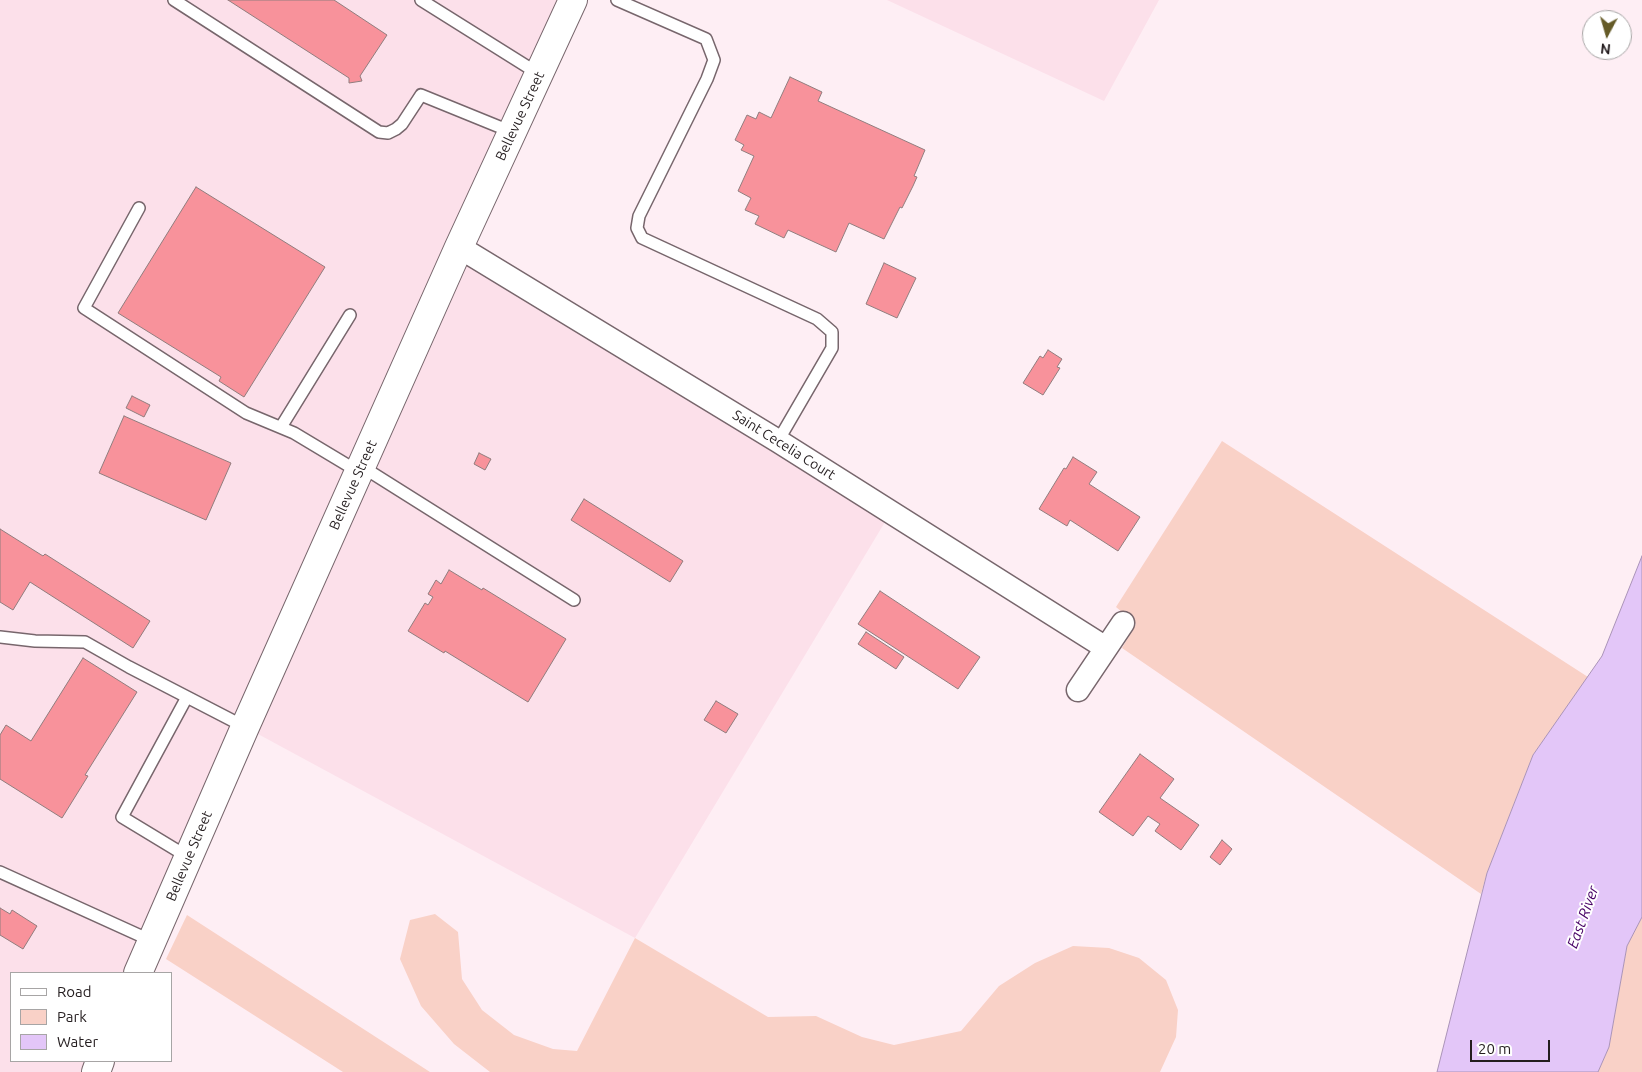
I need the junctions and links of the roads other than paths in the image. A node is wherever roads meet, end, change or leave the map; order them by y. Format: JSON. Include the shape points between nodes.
{"nodes":[{"id":1,"x":174,"y":0,"type":"edge"},
{"id":2,"x":421,"y":0,"type":"edge"},
{"id":3,"x":573,"y":0,"type":"edge"},
{"id":4,"x":617,"y":0,"type":"edge"},
{"id":5,"x":539,"y":74,"type":"junction"},
{"id":6,"x":512,"y":132,"type":"junction"},
{"id":7,"x":139,"y":208,"type":"dead end"},
{"id":8,"x":459,"y":247,"type":"junction"},
{"id":9,"x":350,"y":315,"type":"dead end"},
{"id":10,"x":281,"y":427,"type":"junction"},
{"id":11,"x":778,"y":441,"type":"junction"},
{"id":12,"x":360,"y":469,"type":"junction"},
{"id":13,"x":574,"y":600,"type":"dead end"},
{"id":14,"x":1123,"y":622,"type":"dead end"},
{"id":15,"x":0,"y":637,"type":"edge"},
{"id":16,"x":1106,"y":648,"type":"junction"},
{"id":17,"x":1078,"y":690,"type":"dead end"},
{"id":18,"x":187,"y":697,"type":"junction"},
{"id":19,"x":245,"y":726,"type":"junction"},
{"id":20,"x":188,"y":857,"type":"junction"},
{"id":21,"x":0,"y":872,"type":"edge"},
{"id":22,"x":152,"y":941,"type":"junction"},
{"id":23,"x":138,"y":972,"type":"edge"}],
"edges":[{"from":1,"to":6,"type":"lane","via":[[380,132],[388,133],[402,124],[421,95]]},
{"from":2,"to":5,"type":"lane"},
{"from":3,"to":5,"type":"street","name":"Bellevue Street"},
{"from":4,"to":11,"type":"lane","via":[[706,39],[714,60],[639,216],[637,228],[642,238],[817,319],[832,332],[832,348]]},
{"from":5,"to":6,"type":"street","name":"Bellevue Street"},
{"from":6,"to":8,"type":"street","name":"Bellevue Street"},
{"from":7,"to":10,"type":"lane","via":[[84,308],[246,413]]},
{"from":8,"to":11,"type":"street","name":"Saint Cecelia Court"},
{"from":8,"to":12,"type":"street","name":"Bellevue Street"},
{"from":9,"to":10,"type":"lane"},
{"from":10,"to":12,"type":"lane"},
{"from":11,"to":16,"type":"street","name":"Saint Cecelia Court"},
{"from":12,"to":13,"type":"lane"},
{"from":12,"to":19,"type":"street","name":"Bellevue Street"},
{"from":14,"to":16,"type":"street"},
{"from":15,"to":18,"type":"lane","via":[[85,642]]},
{"from":16,"to":17,"type":"street"},
{"from":18,"to":19,"type":"lane"},
{"from":18,"to":20,"type":"lane","via":[[122,817]]},
{"from":19,"to":20,"type":"street","name":"Bellevue Street"},
{"from":20,"to":22,"type":"street","name":"Bellevue Street"},
{"from":21,"to":22,"type":"lane"},
{"from":22,"to":23,"type":"street","name":"Bellevue Street"}]}
